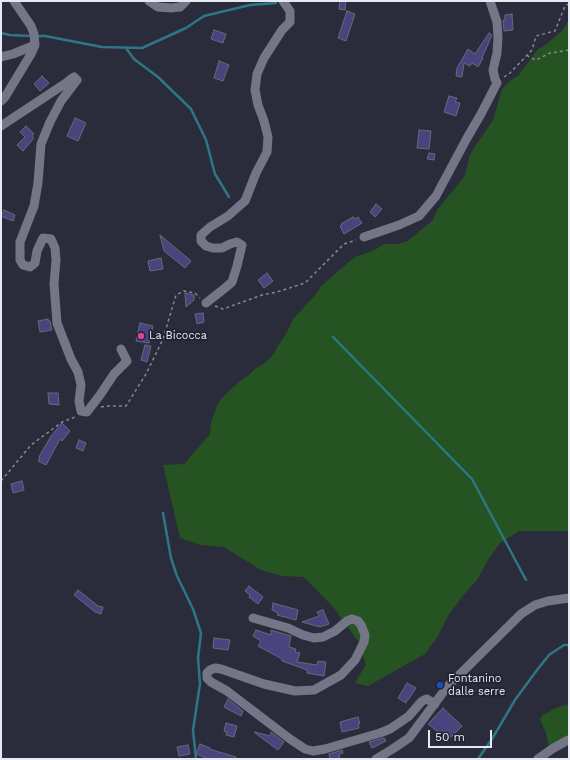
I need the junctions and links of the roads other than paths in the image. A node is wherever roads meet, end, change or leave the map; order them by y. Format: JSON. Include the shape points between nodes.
{"nodes":[{"id":1,"x":14,"y":1,"type":"edge"},
{"id":2,"x":149,"y":1,"type":"edge"},
{"id":3,"x":186,"y":1,"type":"edge"},
{"id":4,"x":283,"y":1,"type":"edge"},
{"id":5,"x":490,"y":1,"type":"edge"},
{"id":6,"x":35,"y":45,"type":"junction"},
{"id":7,"x":1,"y":57,"type":"edge"},
{"id":8,"x":1,"y":101,"type":"edge"},
{"id":9,"x":1,"y":126,"type":"edge"},
{"id":10,"x":364,"y":237,"type":"road end"},
{"id":11,"x":206,"y":303,"type":"road end"},
{"id":12,"x":121,"y":349,"type":"dead end"},
{"id":13,"x":569,"y":598,"type":"edge"},
{"id":14,"x":253,"y":618,"type":"dead end"},
{"id":15,"x":435,"y":704,"type":"junction"},
{"id":16,"x":568,"y":740,"type":"edge"},
{"id":17,"x":376,"y":759,"type":"edge"},
{"id":18,"x":538,"y":759,"type":"edge"}],
"edges":[{"from":1,"to":6,"type":"street","via":[[31,26]]},
{"from":2,"to":3,"type":"street","via":[[158,7],[171,8],[180,7]]},
{"from":4,"to":11,"type":"street","via":[[290,11],[290,22],[264,58],[255,90],[268,137],[267,152],[245,201],[201,235],[201,241],[213,248],[222,248],[237,242],[242,245],[232,282]]},
{"from":5,"to":10,"type":"street","via":[[497,22],[497,53],[493,70],[497,83],[481,114],[436,196],[419,216]]},
{"from":6,"to":7,"type":"street"},
{"from":6,"to":8,"type":"street"},
{"from":9,"to":12,"type":"street","via":[[71,79],[77,80],[61,101],[41,144],[34,206],[20,242],[20,260],[23,265],[30,266],[35,263],[43,238],[51,239],[55,248],[57,323],[78,372],[81,411],[87,412],[114,374],[127,361]]},
{"from":13,"to":15,"type":"street","via":[[535,605],[521,614],[447,687]]},
{"from":14,"to":15,"type":"street","via":[[314,638],[335,632],[352,619],[361,624],[365,635],[364,642],[355,660],[341,675],[314,690],[295,691],[264,684],[221,668],[206,673],[211,682],[305,749],[325,749],[380,733],[409,716],[424,700]]},
{"from":15,"to":17,"type":"street","via":[[409,738]]},
{"from":16,"to":18,"type":"street"}]}
